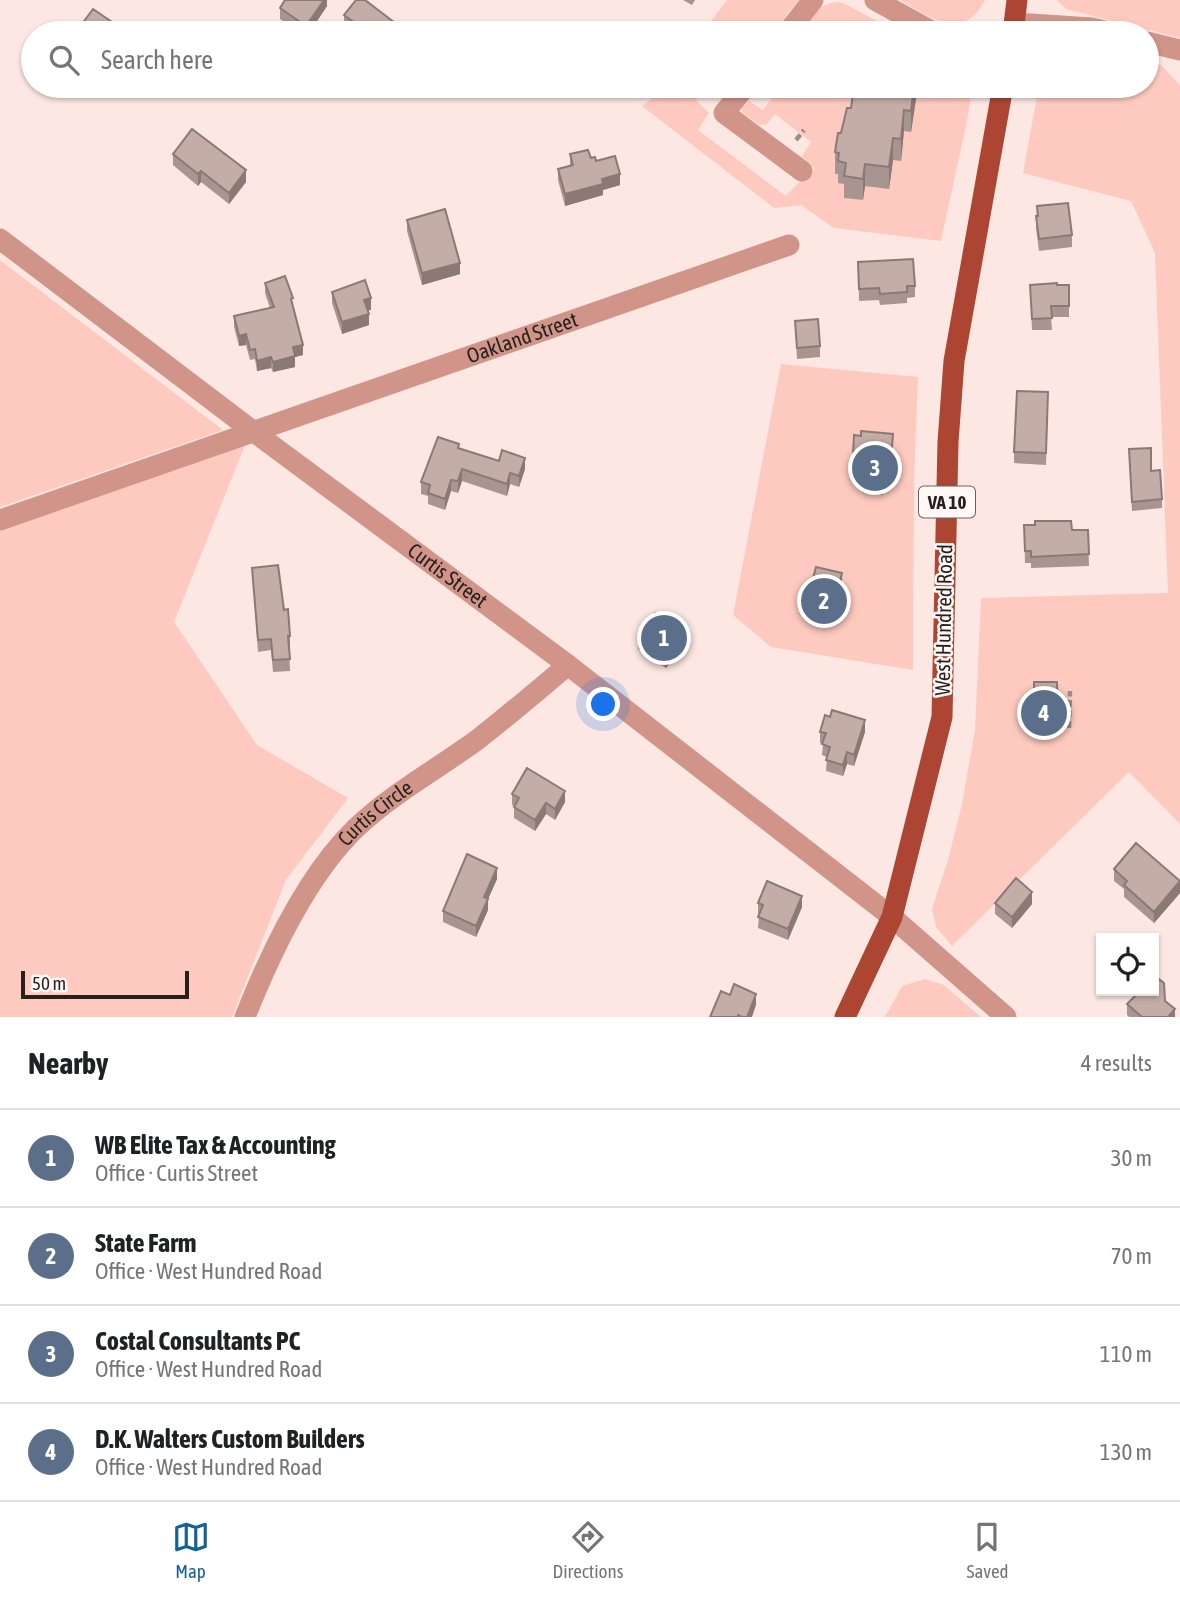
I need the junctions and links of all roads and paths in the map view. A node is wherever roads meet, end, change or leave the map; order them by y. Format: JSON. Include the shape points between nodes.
{"nodes":[{"id":1,"x":813,"y":0,"type":"edge"},
{"id":2,"x":874,"y":0,"type":"edge"},
{"id":3,"x":1017,"y":0,"type":"edge"},
{"id":4,"x":796,"y":21,"type":"edge"},
{"id":5,"x":913,"y":21,"type":"edge"},
{"id":6,"x":1015,"y":21,"type":"edge"},
{"id":7,"x":1159,"y":45,"type":"edge"},
{"id":8,"x":1180,"y":50,"type":"edge"},
{"id":9,"x":736,"y":98,"type":"edge"},
{"id":10,"x":1001,"y":98,"type":"edge"},
{"id":11,"x":803,"y":171,"type":"dead end"},
{"id":12,"x":0,"y":239,"type":"edge"},
{"id":13,"x":789,"y":245,"type":"dead end"},
{"id":14,"x":254,"y":432,"type":"junction"},
{"id":15,"x":0,"y":520,"type":"edge"},
{"id":16,"x":568,"y":665,"type":"junction"},
{"id":17,"x":1070,"y":691,"type":"dead end"},
{"id":18,"x":1069,"y":728,"type":"dead end"},
{"id":19,"x":892,"y":917,"type":"junction"},
{"id":20,"x":245,"y":1017,"type":"edge"},
{"id":21,"x":845,"y":1017,"type":"edge"},
{"id":22,"x":1006,"y":1017,"type":"edge"}],
"edges":[{"from":1,"to":4,"type":"street"},
{"from":2,"to":5,"type":"street"},
{"from":3,"to":6,"type":"main road"},
{"from":7,"to":8,"type":"street"},
{"from":9,"to":11,"type":"street","via":[[724,113]]},
{"from":10,"to":19,"type":"main road","name":"West Hundred Road","number":"VA 10","via":[[954,361],[942,717]]},
{"from":12,"to":14,"type":"street","name":"Curtis Street"},
{"from":13,"to":14,"type":"street","name":"Oakland Street"},
{"from":14,"to":15,"type":"street","name":"Oakland Street"},
{"from":14,"to":16,"type":"street","name":"Curtis Street"},
{"from":16,"to":19,"type":"street","name":"Curtis Street"},
{"from":16,"to":20,"type":"street","name":"Curtis Circle","via":[[477,740],[355,829],[303,898]]},
{"from":17,"to":18,"type":"path"},
{"from":19,"to":21,"type":"main road","name":"West Hundred Road","number":"VA 10"},
{"from":19,"to":22,"type":"street","name":"Curtis Street"}]}
